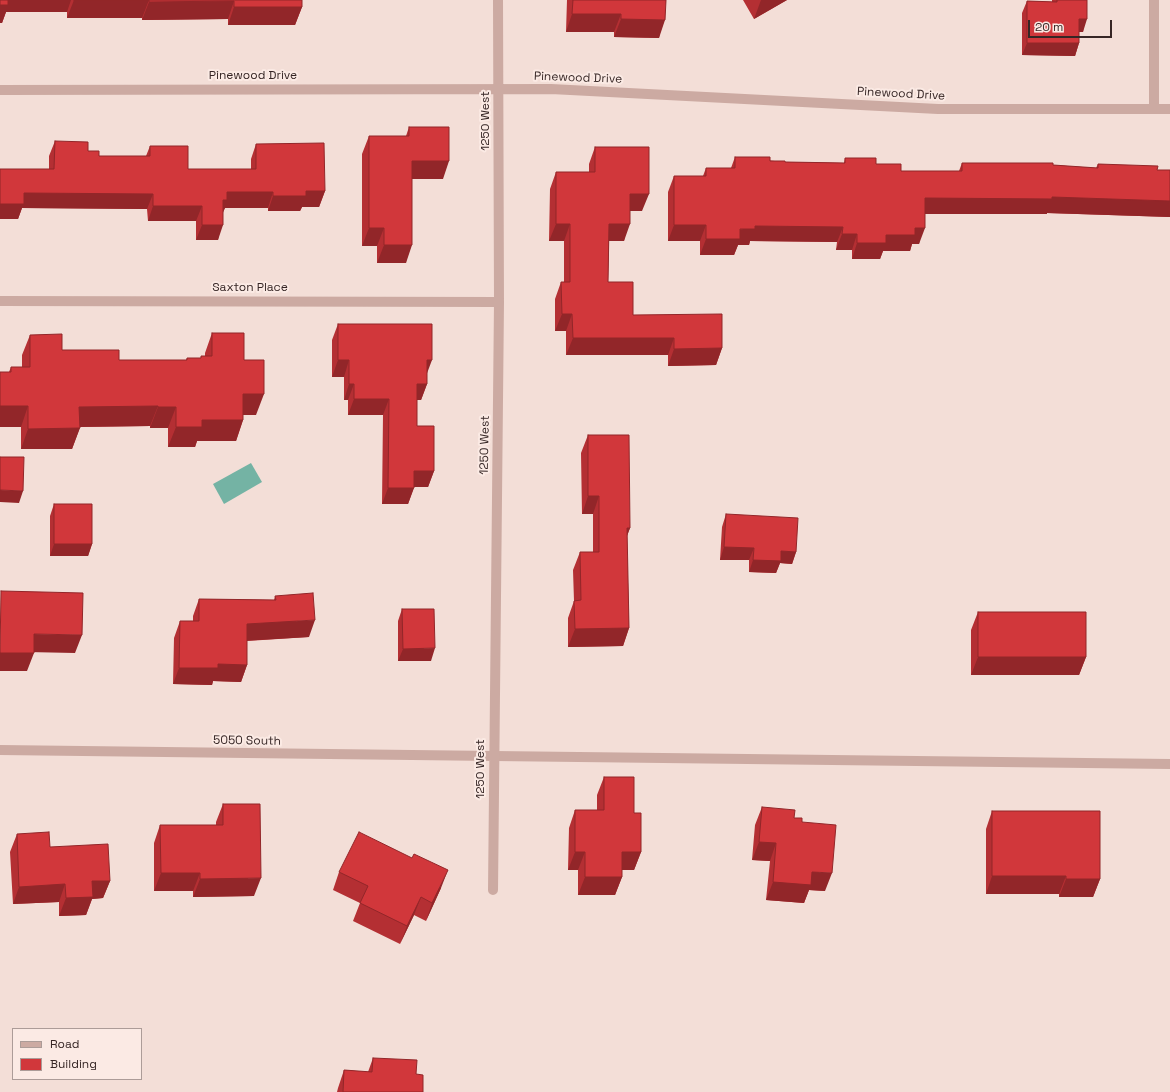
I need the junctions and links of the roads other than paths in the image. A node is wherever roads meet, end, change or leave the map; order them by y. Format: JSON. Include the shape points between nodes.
{"nodes":[{"id":1,"x":498,"y":0,"type":"edge"},
{"id":2,"x":1154,"y":0,"type":"edge"},
{"id":3,"x":499,"y":89,"type":"junction"},
{"id":4,"x":0,"y":90,"type":"edge"},
{"id":5,"x":1154,"y":109,"type":"junction"},
{"id":6,"x":1170,"y":109,"type":"edge"},
{"id":7,"x":0,"y":301,"type":"edge"},
{"id":8,"x":499,"y":302,"type":"junction"},
{"id":9,"x":0,"y":750,"type":"edge"},
{"id":10,"x":494,"y":756,"type":"junction"},
{"id":11,"x":1170,"y":764,"type":"edge"},
{"id":12,"x":493,"y":890,"type":"dead end"}],
"edges":[{"from":1,"to":3,"type":"street","name":"1250 West"},
{"from":2,"to":5,"type":"street"},
{"from":3,"to":4,"type":"street","name":"Pinewood Drive"},
{"from":3,"to":5,"type":"street","name":"Pinewood Drive","via":[[551,89],[938,109]]},
{"from":3,"to":8,"type":"street","name":"1250 West"},
{"from":5,"to":6,"type":"street","name":"Pinewood Drive"},
{"from":7,"to":8,"type":"street","name":"Saxton Place"},
{"from":8,"to":10,"type":"street","name":"1250 West"},
{"from":9,"to":10,"type":"street","name":"5050 South"},
{"from":10,"to":11,"type":"street","name":"5050 South"},
{"from":10,"to":12,"type":"street","name":"1250 West"}]}
